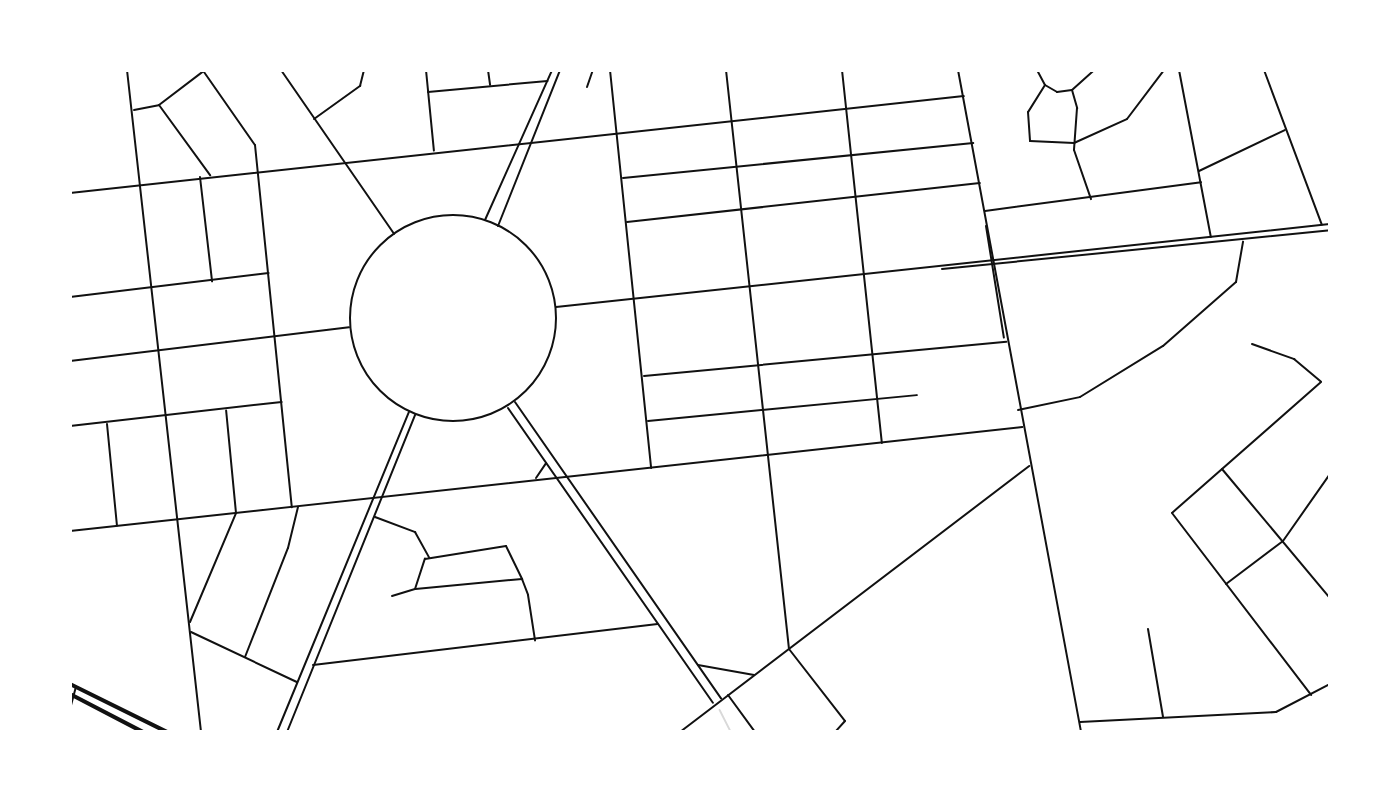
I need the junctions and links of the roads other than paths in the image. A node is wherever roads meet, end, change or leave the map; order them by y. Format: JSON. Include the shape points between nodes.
{"nodes":[{"id":1,"x":127,"y":70,"type":"edge"},
{"id":2,"x":281,"y":70,"type":"edge"},
{"id":3,"x":364,"y":70,"type":"edge"},
{"id":4,"x":426,"y":70,"type":"edge"},
{"id":5,"x":488,"y":70,"type":"edge"},
{"id":6,"x":552,"y":70,"type":"edge"},
{"id":7,"x":560,"y":70,"type":"edge"},
{"id":8,"x":593,"y":70,"type":"edge"},
{"id":9,"x":610,"y":70,"type":"edge"},
{"id":10,"x":726,"y":70,"type":"edge"},
{"id":11,"x":842,"y":70,"type":"edge"},
{"id":12,"x":958,"y":70,"type":"edge"},
{"id":13,"x":1037,"y":70,"type":"edge"},
{"id":14,"x":1094,"y":70,"type":"edge"},
{"id":15,"x":1164,"y":70,"type":"edge"},
{"id":16,"x":1179,"y":70,"type":"edge"},
{"id":17,"x":1264,"y":70,"type":"edge"},
{"id":18,"x":205,"y":71,"type":"edge"},
{"id":19,"x":547,"y":81,"type":"junction"},
{"id":20,"x":490,"y":85,"type":"junction"},
{"id":21,"x":1045,"y":85,"type":"junction"},
{"id":22,"x":587,"y":87,"type":"dead end"},
{"id":23,"x":1072,"y":90,"type":"junction"},
{"id":24,"x":428,"y":92,"type":"junction"},
{"id":25,"x":964,"y":96,"type":"junction"},
{"id":26,"x":159,"y":105,"type":"junction"},
{"id":27,"x":846,"y":109,"type":"junction"},
{"id":28,"x":132,"y":110,"type":"junction"},
{"id":29,"x":314,"y":119,"type":"junction"},
{"id":30,"x":731,"y":119,"type":"junction"},
{"id":31,"x":1285,"y":130,"type":"junction"},
{"id":32,"x":615,"y":133,"type":"junction"},
{"id":33,"x":530,"y":141,"type":"junction"},
{"id":34,"x":521,"y":142,"type":"junction"},
{"id":35,"x":973,"y":143,"type":"junction"},
{"id":36,"x":1074,"y":143,"type":"junction"},
{"id":37,"x":434,"y":151,"type":"junction"},
{"id":38,"x":851,"y":154,"type":"junction"},
{"id":39,"x":344,"y":162,"type":"junction"},
{"id":40,"x":737,"y":165,"type":"junction"},
{"id":41,"x":258,"y":170,"type":"junction"},
{"id":42,"x":1199,"y":171,"type":"junction"},
{"id":43,"x":210,"y":176,"type":"junction"},
{"id":44,"x":200,"y":177,"type":"junction"},
{"id":45,"x":622,"y":178,"type":"junction"},
{"id":46,"x":1201,"y":182,"type":"junction"},
{"id":47,"x":141,"y":183,"type":"junction"},
{"id":48,"x":980,"y":183,"type":"junction"},
{"id":49,"x":70,"y":193,"type":"edge"},
{"id":50,"x":855,"y":198,"type":"junction"},
{"id":51,"x":1090,"y":199,"type":"junction"},
{"id":52,"x":743,"y":211,"type":"junction"},
{"id":53,"x":985,"y":211,"type":"junction"},
{"id":54,"x":485,"y":220,"type":"junction"},
{"id":55,"x":627,"y":222,"type":"junction"},
{"id":56,"x":986,"y":223,"type":"junction"},
{"id":57,"x":1329,"y":224,"type":"edge"},
{"id":58,"x":1322,"y":225,"type":"junction"},
{"id":59,"x":498,"y":226,"type":"junction"},
{"id":60,"x":1329,"y":230,"type":"edge"},
{"id":61,"x":393,"y":234,"type":"junction"},
{"id":62,"x":1211,"y":237,"type":"junction"},
{"id":63,"x":1243,"y":241,"type":"junction"},
{"id":64,"x":990,"y":260,"type":"junction"},
{"id":65,"x":995,"y":260,"type":"junction"},
{"id":66,"x":996,"y":266,"type":"junction"},
{"id":67,"x":991,"y":267,"type":"junction"},
{"id":68,"x":939,"y":269,"type":"junction"},
{"id":69,"x":269,"y":273,"type":"junction"},
{"id":70,"x":864,"y":276,"type":"junction"},
{"id":71,"x":212,"y":281,"type":"junction"},
{"id":72,"x":750,"y":288,"type":"junction"},
{"id":73,"x":153,"y":290,"type":"junction"},
{"id":74,"x":70,"y":297,"type":"edge"},
{"id":75,"x":635,"y":300,"type":"junction"},
{"id":76,"x":556,"y":307,"type":"junction"},
{"id":77,"x":349,"y":327,"type":"junction"},
{"id":78,"x":275,"y":335,"type":"junction"},
{"id":79,"x":1006,"y":342,"type":"junction"},
{"id":80,"x":1252,"y":344,"type":"dead end"},
{"id":81,"x":161,"y":352,"type":"junction"},
{"id":82,"x":872,"y":352,"type":"junction"},
{"id":83,"x":70,"y":361,"type":"edge"},
{"id":84,"x":759,"y":367,"type":"junction"},
{"id":85,"x":644,"y":376,"type":"junction"},
{"id":86,"x":917,"y":395,"type":"dead end"},
{"id":87,"x":876,"y":399,"type":"junction"},
{"id":88,"x":282,"y":402,"type":"junction"},
{"id":89,"x":515,"y":402,"type":"junction"},
{"id":90,"x":763,"y":407,"type":"junction"},
{"id":91,"x":508,"y":408,"type":"junction"},
{"id":92,"x":226,"y":410,"type":"junction"},
{"id":93,"x":1018,"y":410,"type":"junction"},
{"id":94,"x":408,"y":412,"type":"junction"},
{"id":95,"x":415,"y":415,"type":"junction"},
{"id":96,"x":167,"y":417,"type":"junction"},
{"id":97,"x":648,"y":421,"type":"junction"},
{"id":98,"x":107,"y":423,"type":"junction"},
{"id":99,"x":70,"y":426,"type":"edge"},
{"id":100,"x":1022,"y":427,"type":"junction"},
{"id":101,"x":882,"y":443,"type":"junction"},
{"id":102,"x":769,"y":455,"type":"junction"},
{"id":103,"x":546,"y":463,"type":"junction"},
{"id":104,"x":1030,"y":465,"type":"junction"},
{"id":105,"x":651,"y":468,"type":"junction"},
{"id":106,"x":1221,"y":469,"type":"junction"},
{"id":107,"x":1329,"y":474,"type":"edge"},
{"id":108,"x":565,"y":477,"type":"junction"},
{"id":109,"x":555,"y":478,"type":"junction"},
{"id":110,"x":534,"y":480,"type":"junction"},
{"id":111,"x":384,"y":496,"type":"junction"},
{"id":112,"x":375,"y":497,"type":"junction"},
{"id":113,"x":291,"y":507,"type":"junction"},
{"id":114,"x":298,"y":507,"type":"junction"},
{"id":115,"x":236,"y":513,"type":"junction"},
{"id":116,"x":375,"y":517,"type":"junction"},
{"id":117,"x":177,"y":520,"type":"junction"},
{"id":118,"x":117,"y":526,"type":"junction"},
{"id":119,"x":70,"y":531,"type":"edge"},
{"id":120,"x":1283,"y":541,"type":"junction"},
{"id":121,"x":429,"y":557,"type":"junction"},
{"id":122,"x":522,"y":579,"type":"junction"},
{"id":123,"x":1226,"y":584,"type":"junction"},
{"id":124,"x":416,"y":589,"type":"junction"},
{"id":125,"x":392,"y":596,"type":"dead end"},
{"id":126,"x":1329,"y":598,"type":"edge"},
{"id":127,"x":189,"y":624,"type":"junction"},
{"id":128,"x":658,"y":624,"type":"junction"},
{"id":129,"x":1148,"y":629,"type":"dead end"},
{"id":130,"x":190,"y":631,"type":"junction"},
{"id":131,"x":70,"y":634,"type":"edge"},
{"id":132,"x":535,"y":639,"type":"junction"},
{"id":133,"x":789,"y":649,"type":"junction"},
{"id":134,"x":245,"y":657,"type":"junction"},
{"id":135,"x":70,"y":662,"type":"edge"},
{"id":136,"x":314,"y":664,"type":"junction"},
{"id":137,"x":698,"y":665,"type":"junction"},
{"id":138,"x":754,"y":675,"type":"junction"},
{"id":139,"x":297,"y":682,"type":"junction"},
{"id":140,"x":70,"y":684,"type":"edge"},
{"id":141,"x":1329,"y":684,"type":"edge"},
{"id":142,"x":76,"y":687,"type":"junction"},
{"id":143,"x":71,"y":695,"type":"edge"},
{"id":144,"x":728,"y":695,"type":"junction"},
{"id":145,"x":1311,"y":695,"type":"junction"},
{"id":146,"x":722,"y":699,"type":"junction"},
{"id":147,"x":714,"y":705,"type":"junction"},
{"id":148,"x":70,"y":710,"type":"edge"},
{"id":149,"x":1163,"y":717,"type":"junction"},
{"id":150,"x":1080,"y":722,"type":"junction"},
{"id":151,"x":142,"y":732,"type":"edge"},
{"id":152,"x":167,"y":732,"type":"edge"},
{"id":153,"x":201,"y":732,"type":"edge"},
{"id":154,"x":277,"y":732,"type":"edge"},
{"id":155,"x":287,"y":732,"type":"edge"},
{"id":156,"x":680,"y":732,"type":"edge"},
{"id":157,"x":756,"y":732,"type":"edge"},
{"id":158,"x":835,"y":732,"type":"edge"},
{"id":159,"x":1081,"y":732,"type":"edge"}],
"edges":[{"from":1,"to":28,"type":"street"},
{"from":2,"to":29,"type":"street"},
{"from":3,"to":29,"type":"street","via":[[360,86]]},
{"from":4,"to":24,"type":"street"},
{"from":5,"to":20,"type":"street"},
{"from":6,"to":19,"type":"street"},
{"from":7,"to":33,"type":"street"},
{"from":8,"to":22,"type":"street"},
{"from":9,"to":32,"type":"street"},
{"from":10,"to":30,"type":"street"},
{"from":11,"to":27,"type":"street"},
{"from":12,"to":25,"type":"street"},
{"from":13,"to":21,"type":"street"},
{"from":14,"to":23,"type":"street"},
{"from":15,"to":36,"type":"street","via":[[1127,119]]},
{"from":16,"to":42,"type":"street"},
{"from":17,"to":31,"type":"street"},
{"from":18,"to":26,"type":"street"},
{"from":18,"to":41,"type":"street","via":[[253,138]]},
{"from":19,"to":20,"type":"street"},
{"from":19,"to":34,"type":"street"},
{"from":20,"to":24,"type":"street"},
{"from":21,"to":23,"type":"street","via":[[1057,92]]},
{"from":21,"to":36,"type":"street","via":[[1028,112],[1029,141]]},
{"from":23,"to":36,"type":"street","via":[[1077,108]]},
{"from":24,"to":37,"type":"street"},
{"from":25,"to":27,"type":"street"},
{"from":25,"to":35,"type":"street"},
{"from":26,"to":28,"type":"street"},
{"from":26,"to":43,"type":"street"},
{"from":27,"to":30,"type":"street"},
{"from":27,"to":38,"type":"street"},
{"from":28,"to":47,"type":"street"},
{"from":29,"to":39,"type":"street"},
{"from":30,"to":32,"type":"street"},
{"from":30,"to":40,"type":"street"},
{"from":31,"to":42,"type":"street"},
{"from":31,"to":58,"type":"street"},
{"from":32,"to":33,"type":"street"},
{"from":32,"to":45,"type":"street"},
{"from":33,"to":34,"type":"street"},
{"from":33,"to":59,"type":"street"},
{"from":34,"to":37,"type":"street"},
{"from":34,"to":54,"type":"street"},
{"from":35,"to":38,"type":"street"},
{"from":35,"to":48,"type":"street"},
{"from":36,"to":51,"type":"street"},
{"from":37,"to":39,"type":"street"},
{"from":38,"to":40,"type":"street"},
{"from":38,"to":50,"type":"street"},
{"from":39,"to":41,"type":"street"},
{"from":39,"to":61,"type":"street"},
{"from":40,"to":45,"type":"street"},
{"from":40,"to":52,"type":"street"},
{"from":41,"to":43,"type":"street"},
{"from":41,"to":69,"type":"street"},
{"from":42,"to":46,"type":"street"},
{"from":43,"to":44,"type":"street"},
{"from":44,"to":47,"type":"street"},
{"from":44,"to":71,"type":"street"},
{"from":45,"to":55,"type":"street"},
{"from":46,"to":51,"type":"street"},
{"from":46,"to":62,"type":"street"},
{"from":47,"to":49,"type":"street"},
{"from":47,"to":73,"type":"street"},
{"from":48,"to":50,"type":"street"},
{"from":48,"to":53,"type":"street"},
{"from":50,"to":52,"type":"street"},
{"from":50,"to":70,"type":"street"},
{"from":51,"to":53,"type":"street"},
{"from":52,"to":55,"type":"street"},
{"from":52,"to":72,"type":"street"},
{"from":53,"to":56,"type":"street"},
{"from":54,"to":59,"type":"street"},
{"from":54,"to":61,"type":"street","via":[[432,217]]},
{"from":55,"to":75,"type":"street"},
{"from":56,"to":64,"type":"street"},
{"from":56,"to":65,"type":"street"},
{"from":57,"to":58,"type":"street"},
{"from":58,"to":62,"type":"street"},
{"from":59,"to":76,"type":"street","via":[[535,255]]},
{"from":60,"to":63,"type":"street"},
{"from":61,"to":77,"type":"street","via":[[359,274]]},
{"from":62,"to":65,"type":"street"},
{"from":63,"to":66,"type":"street"},
{"from":63,"to":93,"type":"street","via":[[1236,282],[1163,346],[1080,397]]},
{"from":64,"to":65,"type":"street"},
{"from":64,"to":67,"type":"street"},
{"from":64,"to":68,"type":"street"},
{"from":65,"to":66,"type":"street"},
{"from":66,"to":67,"type":"street"},
{"from":66,"to":79,"type":"street"},
{"from":67,"to":68,"type":"street"},
{"from":67,"to":79,"type":"street"},
{"from":68,"to":70,"type":"street"},
{"from":69,"to":71,"type":"street"},
{"from":69,"to":78,"type":"street"},
{"from":70,"to":72,"type":"street"},
{"from":70,"to":82,"type":"street"},
{"from":71,"to":73,"type":"street"},
{"from":72,"to":75,"type":"street"},
{"from":72,"to":84,"type":"street"},
{"from":73,"to":74,"type":"street"},
{"from":73,"to":81,"type":"street"},
{"from":75,"to":76,"type":"street"},
{"from":75,"to":85,"type":"street"},
{"from":76,"to":89,"type":"street","via":[[551,351]]},
{"from":77,"to":78,"type":"street"},
{"from":77,"to":94,"type":"street","via":[[369,381]]},
{"from":78,"to":81,"type":"street"},
{"from":78,"to":88,"type":"street"},
{"from":79,"to":82,"type":"street"},
{"from":79,"to":93,"type":"street"},
{"from":80,"to":106,"type":"street","via":[[1291,357],[1321,382]]},
{"from":81,"to":83,"type":"street"},
{"from":81,"to":96,"type":"street"},
{"from":82,"to":84,"type":"street"},
{"from":82,"to":87,"type":"street"},
{"from":84,"to":85,"type":"street"},
{"from":84,"to":90,"type":"street"},
{"from":85,"to":97,"type":"street"},
{"from":86,"to":87,"type":"street"},
{"from":87,"to":90,"type":"street"},
{"from":87,"to":101,"type":"street"},
{"from":88,"to":92,"type":"street"},
{"from":88,"to":113,"type":"street"},
{"from":89,"to":91,"type":"street"},
{"from":89,"to":108,"type":"street"},
{"from":90,"to":97,"type":"street"},
{"from":90,"to":102,"type":"street"},
{"from":91,"to":95,"type":"street","via":[[446,422]]},
{"from":91,"to":103,"type":"street"},
{"from":92,"to":96,"type":"street"},
{"from":92,"to":115,"type":"street"},
{"from":93,"to":100,"type":"street"},
{"from":94,"to":95,"type":"street"},
{"from":94,"to":112,"type":"street"},
{"from":95,"to":111,"type":"street"},
{"from":96,"to":98,"type":"street"},
{"from":96,"to":117,"type":"street"},
{"from":97,"to":105,"type":"street"},
{"from":98,"to":99,"type":"street"},
{"from":98,"to":118,"type":"street"},
{"from":100,"to":101,"type":"street"},
{"from":100,"to":104,"type":"street"},
{"from":101,"to":102,"type":"street"},
{"from":102,"to":105,"type":"street"},
{"from":102,"to":133,"type":"street"},
{"from":103,"to":109,"type":"street"},
{"from":103,"to":110,"type":"street"},
{"from":104,"to":133,"type":"street"},
{"from":104,"to":150,"type":"street"},
{"from":105,"to":108,"type":"street"},
{"from":106,"to":120,"type":"street"},
{"from":106,"to":123,"type":"street","via":[[1172,513]]},
{"from":107,"to":120,"type":"street"},
{"from":108,"to":109,"type":"street"},
{"from":108,"to":137,"type":"street"},
{"from":109,"to":110,"type":"street"},
{"from":109,"to":128,"type":"street"},
{"from":110,"to":111,"type":"street"},
{"from":111,"to":112,"type":"street"},
{"from":111,"to":116,"type":"street"},
{"from":112,"to":114,"type":"street"},
{"from":112,"to":139,"type":"street"},
{"from":113,"to":114,"type":"street"},
{"from":113,"to":115,"type":"street"},
{"from":114,"to":134,"type":"street","via":[[292,538]]},
{"from":115,"to":117,"type":"street"},
{"from":115,"to":127,"type":"street"},
{"from":116,"to":121,"type":"street","via":[[414,532]]},
{"from":116,"to":136,"type":"street"},
{"from":117,"to":118,"type":"street"},
{"from":117,"to":127,"type":"street"},
{"from":118,"to":119,"type":"street"},
{"from":120,"to":123,"type":"street"},
{"from":120,"to":126,"type":"street"},
{"from":121,"to":122,"type":"street","via":[[506,546]]},
{"from":121,"to":124,"type":"street"},
{"from":122,"to":124,"type":"street"},
{"from":122,"to":132,"type":"street"},
{"from":123,"to":145,"type":"street"},
{"from":124,"to":125,"type":"street"},
{"from":127,"to":130,"type":"street"},
{"from":128,"to":132,"type":"street"},
{"from":128,"to":147,"type":"street"},
{"from":129,"to":149,"type":"street"},
{"from":130,"to":134,"type":"street"},
{"from":130,"to":153,"type":"street"},
{"from":131,"to":135,"type":"street"},
{"from":132,"to":136,"type":"street"},
{"from":133,"to":138,"type":"street"},
{"from":133,"to":158,"type":"street","via":[[844,721]]},
{"from":134,"to":139,"type":"street"},
{"from":136,"to":155,"type":"street"},
{"from":137,"to":138,"type":"street"},
{"from":137,"to":146,"type":"street"},
{"from":138,"to":144,"type":"street"},
{"from":139,"to":154,"type":"street"},
{"from":140,"to":142,"type":"main road"},
{"from":141,"to":145,"type":"street"},
{"from":142,"to":143,"type":"street"},
{"from":142,"to":152,"type":"main road"},
{"from":143,"to":148,"type":"street"},
{"from":143,"to":151,"type":"main road"},
{"from":144,"to":146,"type":"street"},
{"from":144,"to":157,"type":"street"},
{"from":145,"to":149,"type":"street","via":[[1276,711]]},
{"from":146,"to":147,"type":"street"},
{"from":147,"to":156,"type":"street"},
{"from":149,"to":150,"type":"street"},
{"from":150,"to":159,"type":"street"}]}
